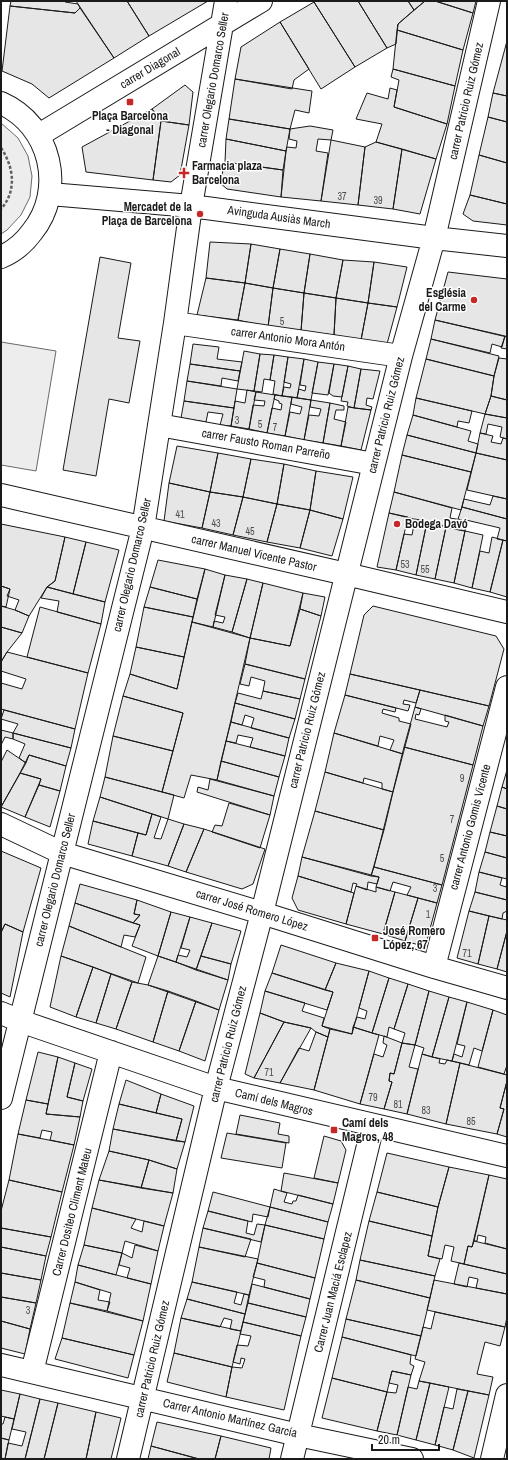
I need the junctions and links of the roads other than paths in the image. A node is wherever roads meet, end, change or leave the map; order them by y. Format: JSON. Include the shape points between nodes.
{"nodes":[{"id":1,"x":226,"y":1,"type":"edge"},
{"id":2,"x":262,"y":1,"type":"edge"},
{"id":3,"x":489,"y":1,"type":"edge"},
{"id":4,"x":222,"y":25,"type":"junction"},
{"id":5,"x":1,"y":103,"type":"edge"},
{"id":6,"x":39,"y":135,"type":"junction"},
{"id":7,"x":50,"y":194,"type":"junction"},
{"id":8,"x":191,"y":206,"type":"junction"},
{"id":9,"x":434,"y":238,"type":"junction"},
{"id":10,"x":507,"y":246,"type":"edge"},
{"id":11,"x":1,"y":257,"type":"edge"},
{"id":12,"x":175,"y":323,"type":"junction"},
{"id":13,"x":401,"y":356,"type":"junction"},
{"id":14,"x":159,"y":425,"type":"junction"},
{"id":15,"x":374,"y":464,"type":"junction"},
{"id":16,"x":1,"y":496,"type":"edge"},
{"id":17,"x":143,"y":528,"type":"junction"},
{"id":18,"x":346,"y":574,"type":"junction"},
{"id":19,"x":507,"y":612,"type":"edge"},
{"id":20,"x":507,"y":687,"type":"edge"},
{"id":21,"x":1,"y":824,"type":"edge"},
{"id":22,"x":62,"y":853,"type":"junction"},
{"id":23,"x":262,"y":912,"type":"junction"},
{"id":24,"x":434,"y":967,"type":"junction"},
{"id":25,"x":507,"y":988,"type":"edge"},
{"id":26,"x":10,"y":1017,"type":"edge"},
{"id":27,"x":111,"y":1052,"type":"junction"},
{"id":28,"x":216,"y":1088,"type":"junction"},
{"id":29,"x":1,"y":1098,"type":"edge"},
{"id":30,"x":374,"y":1125,"type":"junction"},
{"id":31,"x":507,"y":1156,"type":"edge"},
{"id":32,"x":1,"y":1365,"type":"edge"},
{"id":33,"x":32,"y":1372,"type":"junction"},
{"id":34,"x":507,"y":1394,"type":"edge"},
{"id":35,"x":143,"y":1398,"type":"junction"},
{"id":36,"x":298,"y":1435,"type":"junction"},
{"id":37,"x":128,"y":1459,"type":"edge"},
{"id":38,"x":292,"y":1459,"type":"edge"},
{"id":39,"x":412,"y":1459,"type":"edge"},
{"id":40,"x":492,"y":1459,"type":"edge"}],
"edges":[{"from":1,"to":4,"type":"street","name":"carrer Olegario Domarco Seller"},
{"from":2,"to":4,"type":"street","name":"carrer Diagonal"},
{"from":3,"to":9,"type":"street","name":"carrer Patricio Ruiz Gómez"},
{"from":4,"to":6,"type":"street","name":"carrer Diagonal"},
{"from":4,"to":8,"type":"street","name":"carrer Olegario Domarco Seller"},
{"from":5,"to":6,"type":"street","via":[[22,116]]},
{"from":6,"to":7,"type":"street","via":[[50,168]]},
{"from":7,"to":8,"type":"street","name":"Avinguda Ausiàs March"},
{"from":7,"to":11,"type":"street","via":[[38,226],[17,248]]},
{"from":8,"to":9,"type":"street","name":"Avinguda Ausiàs March"},
{"from":8,"to":12,"type":"street","name":"carrer Olegario Domarco Seller"},
{"from":9,"to":10,"type":"street","name":"Avinguda Ausiàs March"},
{"from":9,"to":13,"type":"street","name":"carrer Patricio Ruiz Gómez"},
{"from":12,"to":13,"type":"street","name":"carrer Antonio Mora Antón"},
{"from":12,"to":14,"type":"street","name":"carrer Olegario Domarco Seller"},
{"from":13,"to":15,"type":"street","name":"carrer Patricio Ruiz Gómez"},
{"from":14,"to":15,"type":"street","name":"carrer Fausto Roman Parreño"},
{"from":14,"to":17,"type":"street","name":"carrer Olegario Domarco Seller"},
{"from":15,"to":18,"type":"street","name":"carrer Patricio Ruiz Gómez"},
{"from":16,"to":17,"type":"street","name":"carrer Manuel Vicente Pastor"},
{"from":17,"to":18,"type":"street","name":"carrer Manuel Vicente Pastor"},
{"from":17,"to":22,"type":"street","name":"carrer Olegario Domarco Seller"},
{"from":18,"to":19,"type":"street","name":"carrer Manuel Vicente Pastor"},
{"from":18,"to":23,"type":"street","name":"carrer Patricio Ruiz Gómez"},
{"from":20,"to":24,"type":"street","name":"carrer Antonio Gomis Vicente"},
{"from":21,"to":22,"type":"street","name":"carrer José Romero López"},
{"from":22,"to":23,"type":"street","name":"carrer José Romero López"},
{"from":22,"to":26,"type":"street","name":"carrer Olegario Domarco Seller"},
{"from":23,"to":24,"type":"street","name":"carrer José Romero López"},
{"from":23,"to":28,"type":"street","name":"carrer Patricio Ruiz Gómez"},
{"from":24,"to":25,"type":"street","name":"carrer José Romero López"},
{"from":26,"to":27,"type":"street","name":"Camí dels Magros"},
{"from":26,"to":29,"type":"street","name":"carrer Olegario Domarco Seller"},
{"from":27,"to":28,"type":"street","name":"Camí dels Magros"},
{"from":27,"to":33,"type":"street","name":"Carrer Dositeo Climent Mateu"},
{"from":28,"to":30,"type":"street","name":"Camí dels Magros"},
{"from":28,"to":35,"type":"street","name":"carrer Patricio Ruiz Gómez"},
{"from":30,"to":31,"type":"street","name":"Camí dels Magros"},
{"from":30,"to":36,"type":"street","name":"Carrer Juan Maciá Esclapez"},
{"from":32,"to":33,"type":"street","name":"Carrer Antonio Martínez García"},
{"from":33,"to":35,"type":"street","name":"Carrer Antonio Martínez García"},
{"from":34,"to":40,"type":"street"},
{"from":35,"to":36,"type":"street","name":"Carrer Antonio Martínez García"},
{"from":35,"to":37,"type":"street","name":"carrer Patricio Ruiz Gómez"},
{"from":36,"to":38,"type":"street","name":"Carrer Juan Maciá Esclapez"},
{"from":36,"to":39,"type":"street","name":"Carrer Antonio Martínez García"}]}
